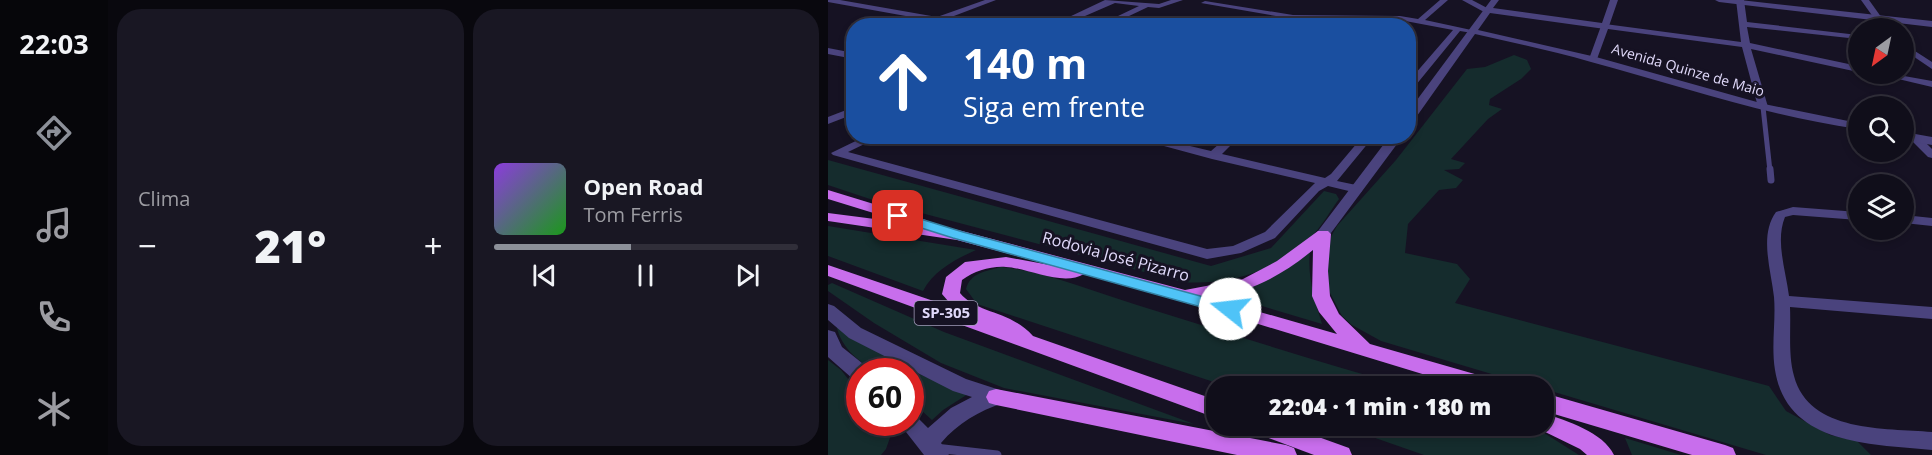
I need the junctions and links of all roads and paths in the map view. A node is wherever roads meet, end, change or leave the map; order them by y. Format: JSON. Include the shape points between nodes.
{"nodes":[{"id":1,"x":828,"y":0,"type":"edge"},
{"id":2,"x":869,"y":0,"type":"edge"},
{"id":3,"x":992,"y":0,"type":"edge"},
{"id":4,"x":1112,"y":0,"type":"edge"},
{"id":5,"x":1179,"y":0,"type":"edge"},
{"id":6,"x":1444,"y":0,"type":"edge"},
{"id":7,"x":1466,"y":0,"type":"edge"},
{"id":8,"x":1495,"y":0,"type":"edge"},
{"id":9,"x":1614,"y":0,"type":"edge"},
{"id":10,"x":1719,"y":0,"type":"edge"},
{"id":11,"x":1864,"y":0,"type":"edge"},
{"id":12,"x":1740,"y":1,"type":"edge"},
{"id":13,"x":1205,"y":3,"type":"dead end"},
{"id":14,"x":853,"y":5,"type":"junction"},
{"id":15,"x":1146,"y":5,"type":"junction"},
{"id":16,"x":836,"y":10,"type":"dead end"},
{"id":17,"x":1487,"y":10,"type":"junction"},
{"id":18,"x":1293,"y":17,"type":"joint"},
{"id":19,"x":932,"y":18,"type":"edge"},
{"id":20,"x":941,"y":18,"type":"edge"},
{"id":21,"x":1072,"y":18,"type":"edge"},
{"id":22,"x":1118,"y":18,"type":"edge"},
{"id":23,"x":1312,"y":18,"type":"edge"},
{"id":24,"x":1878,"y":18,"type":"joint"},
{"id":25,"x":1416,"y":22,"type":"edge"},
{"id":26,"x":1419,"y":22,"type":"junction"},
{"id":27,"x":1914,"y":22,"type":"edge"},
{"id":28,"x":1745,"y":24,"type":"junction"},
{"id":29,"x":1932,"y":24,"type":"edge"},
{"id":30,"x":1605,"y":26,"type":"junction"},
{"id":31,"x":1457,"y":30,"type":"junction"},
{"id":32,"x":1471,"y":34,"type":"junction"},
{"id":33,"x":1848,"y":36,"type":"edge"},
{"id":34,"x":1746,"y":45,"type":"junction"},
{"id":35,"x":828,"y":51,"type":"edge"},
{"id":36,"x":846,"y":51,"type":"edge"},
{"id":37,"x":841,"y":53,"type":"junction"},
{"id":38,"x":846,"y":54,"type":"edge"},
{"id":39,"x":1914,"y":54,"type":"edge"},
{"id":40,"x":1593,"y":59,"type":"junction"},
{"id":41,"x":1932,"y":66,"type":"edge"},
{"id":42,"x":1848,"y":67,"type":"edge"},
{"id":43,"x":1416,"y":79,"type":"edge"},
{"id":44,"x":1914,"y":80,"type":"edge"},
{"id":45,"x":1932,"y":84,"type":"edge"},
{"id":46,"x":1763,"y":107,"type":"junction"},
{"id":47,"x":1416,"y":110,"type":"edge"},
{"id":48,"x":846,"y":113,"type":"edge"},
{"id":49,"x":828,"y":121,"type":"edge"},
{"id":50,"x":1848,"y":124,"type":"edge"},
{"id":51,"x":1914,"y":138,"type":"edge"},
{"id":52,"x":1914,"y":141,"type":"edge"},
{"id":53,"x":1932,"y":141,"type":"edge"},
{"id":54,"x":858,"y":144,"type":"edge"},
{"id":55,"x":1164,"y":144,"type":"edge"},
{"id":56,"x":1226,"y":144,"type":"edge"},
{"id":57,"x":1362,"y":144,"type":"edge"},
{"id":58,"x":1391,"y":144,"type":"edge"},
{"id":59,"x":1932,"y":155,"type":"edge"},
{"id":60,"x":1212,"y":156,"type":"junction"},
{"id":61,"x":1771,"y":180,"type":"dead end"},
{"id":62,"x":1324,"y":182,"type":"junction"},
{"id":63,"x":1357,"y":189,"type":"junction"},
{"id":64,"x":828,"y":194,"type":"edge"},
{"id":65,"x":1848,"y":215,"type":"edge"},
{"id":66,"x":828,"y":217,"type":"edge"},
{"id":67,"x":1914,"y":220,"type":"edge"},
{"id":68,"x":1932,"y":222,"type":"edge"},
{"id":69,"x":1323,"y":234,"type":"junction"},
{"id":70,"x":958,"y":235,"type":"junction"},
{"id":71,"x":828,"y":270,"type":"edge"},
{"id":72,"x":1098,"y":272,"type":"junction"},
{"id":73,"x":1185,"y":296,"type":"junction"},
{"id":74,"x":1782,"y":301,"type":"junction"},
{"id":75,"x":828,"y":310,"type":"edge"},
{"id":76,"x":1932,"y":313,"type":"edge"},
{"id":77,"x":828,"y":337,"type":"edge"},
{"id":78,"x":1029,"y":344,"type":"junction"},
{"id":79,"x":1368,"y":350,"type":"junction"},
{"id":80,"x":846,"y":361,"type":"edge"},
{"id":81,"x":1415,"y":365,"type":"junction"},
{"id":82,"x":1438,"y":376,"type":"edge"},
{"id":83,"x":1454,"y":376,"type":"edge"},
{"id":84,"x":996,"y":397,"type":"junction"},
{"id":85,"x":1554,"y":405,"type":"edge"},
{"id":86,"x":1206,"y":406,"type":"edge"},
{"id":87,"x":1554,"y":427,"type":"edge"},
{"id":88,"x":922,"y":436,"type":"edge"},
{"id":89,"x":1289,"y":436,"type":"edge"},
{"id":90,"x":1932,"y":441,"type":"edge"},
{"id":91,"x":933,"y":448,"type":"edge"},
{"id":92,"x":997,"y":455,"type":"edge"},
{"id":93,"x":1286,"y":455,"type":"edge"},
{"id":94,"x":1341,"y":455,"type":"edge"},
{"id":95,"x":1603,"y":455,"type":"edge"},
{"id":96,"x":1725,"y":455,"type":"edge"}],
"edges":[{"from":1,"to":14,"type":"street"},
{"from":2,"to":14,"type":"street"},
{"from":3,"to":20,"type":"street"},
{"from":4,"to":15,"type":"street"},
{"from":4,"to":21,"type":"street"},
{"from":5,"to":15,"type":"street","via":[[1162,6]]},
{"from":6,"to":26,"type":"street"},
{"from":7,"to":17,"type":"street"},
{"from":8,"to":17,"type":"street"},
{"from":9,"to":30,"type":"street"},
{"from":10,"to":12,"type":"street"},
{"from":11,"to":24,"type":"street"},
{"from":12,"to":24,"type":"street"},
{"from":12,"to":28,"type":"street"},
{"from":13,"to":18,"type":"street"},
{"from":14,"to":16,"type":"street"},
{"from":14,"to":19,"type":"street"},
{"from":15,"to":22,"type":"street"},
{"from":17,"to":30,"type":"street"},
{"from":17,"to":32,"type":"street"},
{"from":18,"to":23,"type":"street"},
{"from":25,"to":26,"type":"street"},
{"from":26,"to":31,"type":"street"},
{"from":27,"to":29,"type":"street"},
{"from":28,"to":33,"type":"street"},
{"from":28,"to":34,"type":"street"},
{"from":30,"to":34,"type":"street"},
{"from":30,"to":40,"type":"street"},
{"from":31,"to":32,"type":"street"},
{"from":31,"to":43,"type":"street"},
{"from":32,"to":40,"type":"street","name":"Avenida Quinze de Maio"},
{"from":32,"to":47,"type":"street"},
{"from":34,"to":42,"type":"street"},
{"from":34,"to":46,"type":"street"},
{"from":35,"to":37,"type":"street"},
{"from":36,"to":37,"type":"street"},
{"from":37,"to":38,"type":"street"},
{"from":39,"to":41,"type":"street"},
{"from":40,"to":46,"type":"street","name":"Avenida Quinze de Maio"},
{"from":44,"to":45,"type":"street"},
{"from":46,"to":50,"type":"street","name":"Avenida Quinze de Maio"},
{"from":46,"to":61,"type":"lane"},
{"from":48,"to":49,"type":"street"},
{"from":51,"to":53,"type":"street"},
{"from":52,"to":59,"type":"street"},
{"from":54,"to":62,"type":"street","via":[[837,153],[1207,254],[1236,250],[1260,241]]},
{"from":55,"to":60,"type":"street"},
{"from":56,"to":60,"type":"street"},
{"from":57,"to":62,"type":"street","via":[[1335,177]]},
{"from":58,"to":63,"type":"street"},
{"from":60,"to":62,"type":"street"},
{"from":62,"to":63,"type":"street"},
{"from":63,"to":69,"type":"street"},
{"from":64,"to":70,"type":"main road"},
{"from":65,"to":74,"type":"street","via":[[1793,211],[1783,212],[1776,220]]},
{"from":66,"to":70,"type":"main road","name":"Rodovia José Pizarro"},
{"from":67,"to":68,"type":"street"},
{"from":69,"to":73,"type":"main road","via":[[1258,280]]},
{"from":69,"to":79,"type":"main road","via":[[1318,294],[1333,319]]},
{"from":70,"to":72,"type":"main road","name":"Rodovia José Pizarro"},
{"from":71,"to":78,"type":"main road","number":"SP-305"},
{"from":72,"to":73,"type":"main road","name":"Rodovia José Pizarro"},
{"from":72,"to":78,"type":"main road","via":[[1052,272],[1006,262],[971,266],[954,278],[951,294],[956,302],[1010,325]]},
{"from":73,"to":79,"type":"main road","name":"Rodovia José Pizarro"},
{"from":74,"to":76,"type":"street"},
{"from":74,"to":90,"type":"street","via":[[1784,374],[1799,406],[1821,424],[1850,432]]},
{"from":75,"to":84,"type":"street","via":[[855,333],[960,385]]},
{"from":77,"to":80,"type":"street","via":[[835,352]]},
{"from":78,"to":86,"type":"main road","number":"SP-305"},
{"from":79,"to":81,"type":"main road","name":"Rodovia José Pizarro"},
{"from":81,"to":82,"type":"main road"},
{"from":81,"to":83,"type":"main road","name":"Rodovia José Pizarro"},
{"from":84,"to":91,"type":"street","via":[[955,414],[942,425]]},
{"from":84,"to":93,"type":"main road"},
{"from":85,"to":96,"type":"main road"},
{"from":87,"to":95,"type":"main road","via":[[1588,442]]},
{"from":88,"to":91,"type":"street"},
{"from":89,"to":94,"type":"main road"},
{"from":91,"to":92,"type":"lane"}]}
